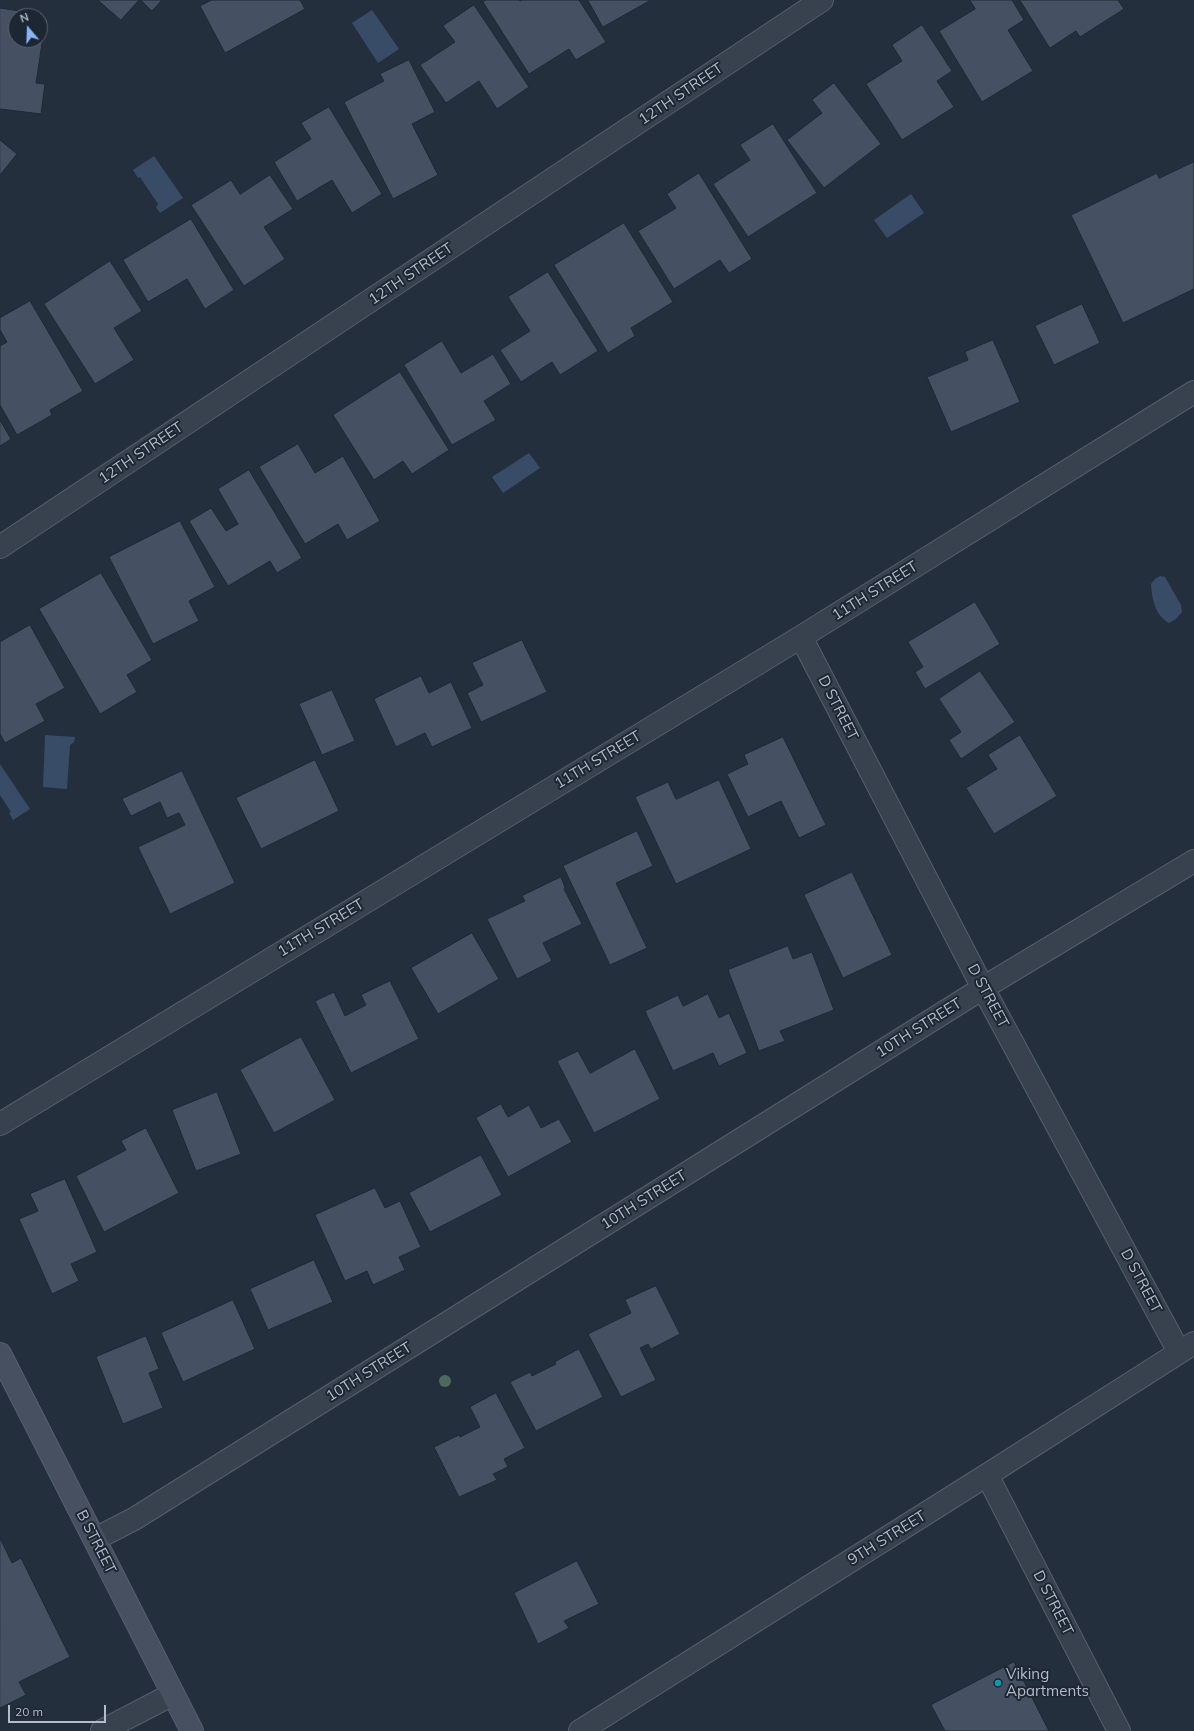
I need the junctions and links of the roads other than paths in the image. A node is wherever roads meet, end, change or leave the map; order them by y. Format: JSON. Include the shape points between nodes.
{"nodes":[{"id":1,"x":822,"y":0,"type":"edge"},
{"id":2,"x":1194,"y":392,"type":"edge"},
{"id":3,"x":0,"y":547,"type":"edge"},
{"id":4,"x":801,"y":637,"type":"junction"},
{"id":5,"x":1194,"y":861,"type":"edge"},
{"id":6,"x":983,"y":988,"type":"junction"},
{"id":7,"x":0,"y":1124,"type":"edge"},
{"id":8,"x":1187,"y":1348,"type":"edge"},
{"id":9,"x":0,"y":1354,"type":"edge"},
{"id":10,"x":987,"y":1475,"type":"junction"},
{"id":11,"x":95,"y":1539,"type":"junction"},
{"id":12,"x":173,"y":1694,"type":"junction"},
{"id":13,"x":102,"y":1731,"type":"edge"},
{"id":14,"x":192,"y":1731,"type":"edge"},
{"id":15,"x":580,"y":1731,"type":"edge"},
{"id":16,"x":1119,"y":1731,"type":"edge"}],
"edges":[{"from":1,"to":3,"type":"street","name":"12TH STREET"},
{"from":2,"to":4,"type":"street","name":"11TH STREET"},
{"from":4,"to":6,"type":"street","name":"D STREET"},
{"from":4,"to":7,"type":"street","name":"11TH STREET"},
{"from":5,"to":6,"type":"street","name":"10TH STREET"},
{"from":6,"to":8,"type":"street","name":"D STREET"},
{"from":6,"to":11,"type":"street","name":"10TH STREET","via":[[134,1519]]},
{"from":8,"to":10,"type":"street","name":"9TH STREET"},
{"from":9,"to":11,"type":"street","name":"B STREET"},
{"from":10,"to":15,"type":"street","name":"9TH STREET"},
{"from":10,"to":16,"type":"street","name":"D STREET"},
{"from":11,"to":12,"type":"street","name":"B STREET"},
{"from":12,"to":13,"type":"street"},
{"from":12,"to":14,"type":"street","name":"B STREET"}]}
